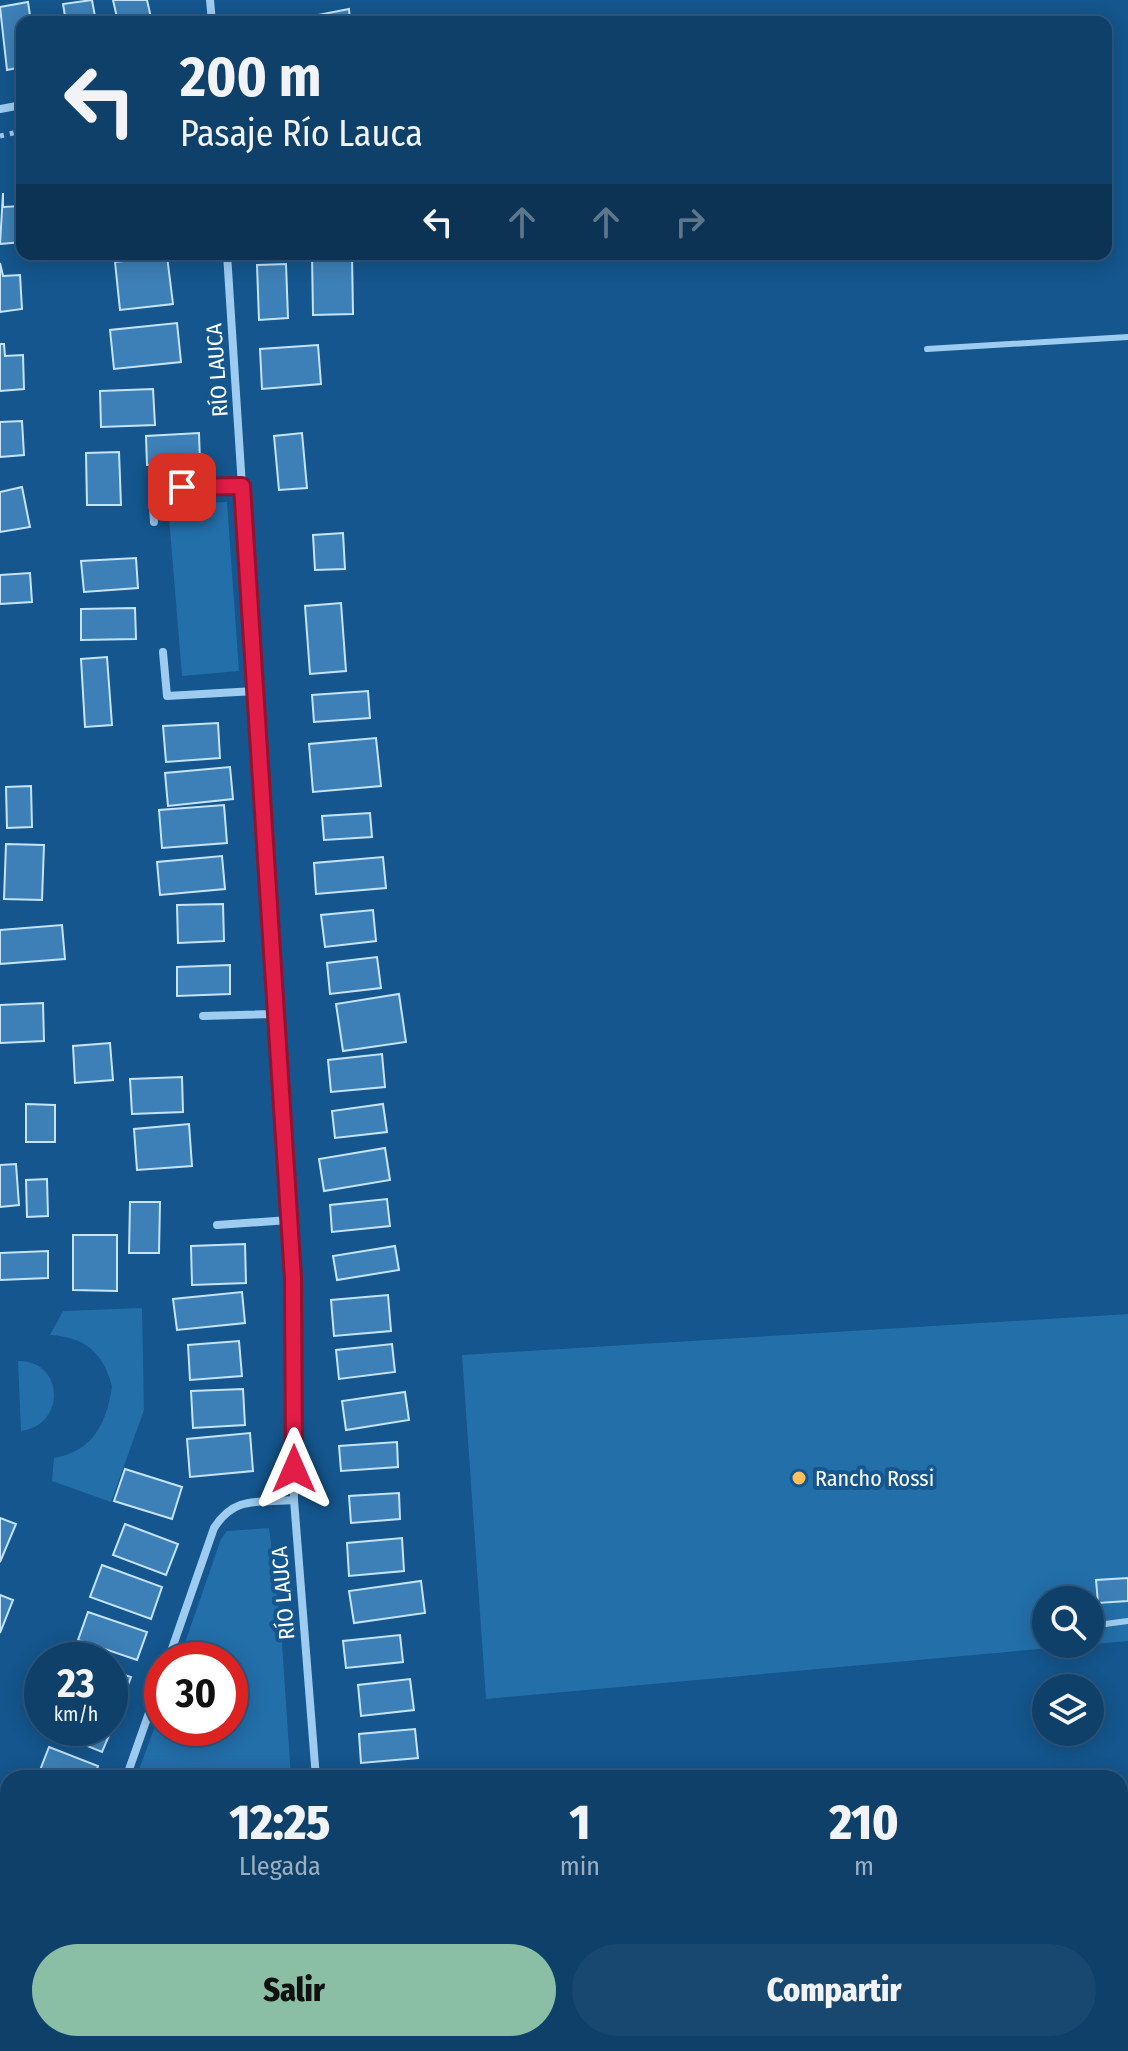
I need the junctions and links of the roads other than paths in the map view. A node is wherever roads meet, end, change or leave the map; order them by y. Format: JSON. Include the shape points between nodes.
{"nodes":[{"id":1,"x":227,"y":260,"type":"edge"},
{"id":2,"x":1128,"y":337,"type":"edge"},
{"id":3,"x":927,"y":349,"type":"dead end"},
{"id":4,"x":242,"y":486,"type":"junction"},
{"id":5,"x":154,"y":522,"type":"dead end"},
{"id":6,"x":163,"y":652,"type":"dead end"},
{"id":7,"x":255,"y":691,"type":"junction"},
{"id":8,"x":276,"y":1014,"type":"junction"},
{"id":9,"x":203,"y":1016,"type":"dead end"},
{"id":10,"x":289,"y":1220,"type":"junction"},
{"id":11,"x":217,"y":1225,"type":"dead end"},
{"id":12,"x":294,"y":1500,"type":"junction"},
{"id":13,"x":1128,"y":1621,"type":"edge"},
{"id":14,"x":1104,"y":1624,"type":"edge"},
{"id":15,"x":174,"y":1642,"type":"edge"},
{"id":16,"x":144,"y":1727,"type":"edge"},
{"id":17,"x":129,"y":1770,"type":"edge"},
{"id":18,"x":315,"y":1770,"type":"edge"}],
"edges":[{"from":1,"to":4,"type":"street","name":"RÍO LAUCA"},
{"from":2,"to":3,"type":"lane"},
{"from":4,"to":5,"type":"street","via":[[152,488]]},
{"from":4,"to":7,"type":"street","name":"RÍO LAUCA"},
{"from":6,"to":7,"type":"street","via":[[167,696]]},
{"from":7,"to":8,"type":"street","name":"RÍO LAUCA"},
{"from":8,"to":9,"type":"street"},
{"from":8,"to":10,"type":"street","name":"RÍO LAUCA"},
{"from":10,"to":11,"type":"street"},
{"from":10,"to":12,"type":"street","name":"RÍO LAUCA"},
{"from":12,"to":15,"type":"street","via":[[234,1504],[225,1512],[214,1528]]},
{"from":12,"to":18,"type":"street","name":"RÍO LAUCA"},
{"from":13,"to":14,"type":"lane"},
{"from":16,"to":17,"type":"street"}]}
